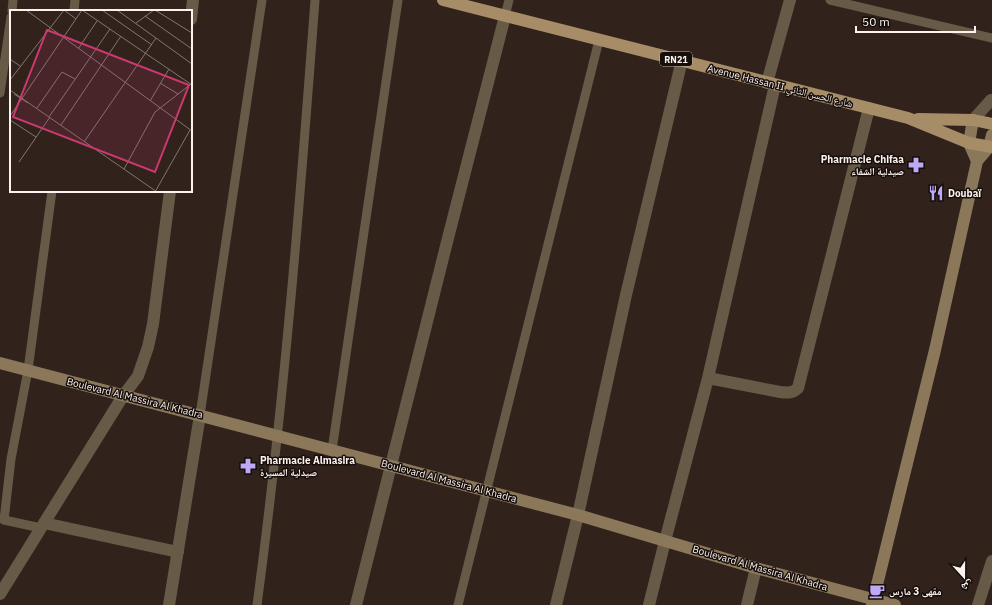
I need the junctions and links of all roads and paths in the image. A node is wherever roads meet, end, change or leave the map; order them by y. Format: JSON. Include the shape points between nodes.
{"nodes":[{"id":1,"x":13,"y":0,"type":"edge"},
{"id":2,"x":75,"y":0,"type":"edge"},
{"id":3,"x":193,"y":0,"type":"edge"},
{"id":4,"x":262,"y":0,"type":"edge"},
{"id":5,"x":315,"y":0,"type":"edge"},
{"id":6,"x":398,"y":0,"type":"edge"},
{"id":7,"x":443,"y":0,"type":"edge"},
{"id":8,"x":509,"y":0,"type":"edge"},
{"id":9,"x":790,"y":0,"type":"edge"},
{"id":10,"x":830,"y":0,"type":"edge"},
{"id":11,"x":12,"y":10,"type":"edge"},
{"id":12,"x":74,"y":10,"type":"edge"},
{"id":13,"x":192,"y":10,"type":"edge"},
{"id":14,"x":505,"y":16,"type":"junction"},
{"id":15,"x":10,"y":24,"type":"edge"},
{"id":16,"x":992,"y":38,"type":"edge"},
{"id":17,"x":599,"y":40,"type":"junction"},
{"id":18,"x":682,"y":60,"type":"junction"},
{"id":19,"x":771,"y":84,"type":"junction"},
{"id":20,"x":0,"y":93,"type":"edge"},
{"id":21,"x":992,"y":101,"type":"edge"},
{"id":22,"x":869,"y":108,"type":"junction"},
{"id":23,"x":908,"y":118,"type":"junction"},
{"id":24,"x":973,"y":120,"type":"junction"},
{"id":25,"x":992,"y":124,"type":"edge"},
{"id":26,"x":992,"y":135,"type":"edge"},
{"id":27,"x":969,"y":143,"type":"junction"},
{"id":28,"x":991,"y":147,"type":"edge"},
{"id":29,"x":977,"y":161,"type":"junction"},
{"id":30,"x":52,"y":192,"type":"edge"},
{"id":31,"x":170,"y":192,"type":"edge"},
{"id":32,"x":0,"y":363,"type":"edge"},
{"id":33,"x":28,"y":370,"type":"junction"},
{"id":34,"x":708,"y":378,"type":"junction"},
{"id":35,"x":123,"y":396,"type":"junction"},
{"id":36,"x":200,"y":415,"type":"junction"},
{"id":37,"x":278,"y":436,"type":"junction"},
{"id":38,"x":332,"y":450,"type":"junction"},
{"id":39,"x":391,"y":465,"type":"junction"},
{"id":40,"x":486,"y":491,"type":"junction"},
{"id":41,"x":578,"y":515,"type":"junction"},
{"id":42,"x":2,"y":519,"type":"edge"},
{"id":43,"x":43,"y":525,"type":"junction"},
{"id":44,"x":664,"y":541,"type":"junction"},
{"id":45,"x":178,"y":552,"type":"junction"},
{"id":46,"x":992,"y":561,"type":"edge"},
{"id":47,"x":756,"y":568,"type":"junction"},
{"id":48,"x":0,"y":594,"type":"edge"},
{"id":49,"x":872,"y":602,"type":"edge"},
{"id":50,"x":169,"y":605,"type":"edge"},
{"id":51,"x":257,"y":605,"type":"edge"},
{"id":52,"x":356,"y":605,"type":"edge"},
{"id":53,"x":458,"y":605,"type":"edge"},
{"id":54,"x":556,"y":605,"type":"edge"},
{"id":55,"x":649,"y":605,"type":"edge"},
{"id":56,"x":747,"y":605,"type":"edge"},
{"id":57,"x":895,"y":605,"type":"edge"},
{"id":58,"x":978,"y":605,"type":"edge"}],
"edges":[{"from":1,"to":11,"type":"lane"},
{"from":2,"to":12,"type":"lane"},
{"from":3,"to":13,"type":"street"},
{"from":4,"to":36,"type":"lane"},
{"from":5,"to":37,"type":"lane"},
{"from":6,"to":38,"type":"lane"},
{"from":7,"to":14,"type":"main road","name":"Avenue Hassan II شارع الحسن الثاني","number":"RN21"},
{"from":8,"to":14,"type":"lane"},
{"from":9,"to":19,"type":"street"},
{"from":10,"to":16,"type":"lane"},
{"from":14,"to":17,"type":"main road","name":"Avenue Hassan II شارع الحسن الثاني","number":"RN21"},
{"from":14,"to":39,"type":"street"},
{"from":15,"to":20,"type":"lane"},
{"from":17,"to":18,"type":"main road","name":"Avenue Hassan II شارع الحسن الثاني","number":"RN21"},
{"from":17,"to":40,"type":"lane"},
{"from":18,"to":19,"type":"main road","name":"Avenue Hassan II شارع الحسن الثاني","number":"RN21"},
{"from":18,"to":41,"type":"street","via":[[626,294]]},
{"from":19,"to":22,"type":"main road","name":"Avenue Hassan II شارع الحسن الثاني","number":"RN21"},
{"from":19,"to":34,"type":"street"},
{"from":21,"to":24,"type":"street"},
{"from":22,"to":23,"type":"main road","name":"Avenue Hassan II شارع الحسن الثاني","number":"RN21"},
{"from":22,"to":34,"type":"street","via":[[798,388],[789,393]]},
{"from":23,"to":24,"type":"main road","name":"Avenue Hassan II شارع الحسن الثاني","number":"RN21"},
{"from":23,"to":27,"type":"main road","name":"Avenue Hassan II شارع الحسن الثاني","number":"RN21"},
{"from":24,"to":25,"type":"main road","name":"Avenue Hassan II شارع الحسن الثاني","number":"RN21"},
{"from":24,"to":27,"type":"street"},
{"from":26,"to":28,"type":"street"},
{"from":27,"to":28,"type":"main road","name":"Avenue Hassan II شارع الحسن الثاني","number":"RN21"},
{"from":27,"to":29,"type":"street"},
{"from":28,"to":29,"type":"street"},
{"from":29,"to":49,"type":"street","via":[[935,350]]},
{"from":30,"to":33,"type":"lane"},
{"from":31,"to":35,"type":"street","via":[[148,346],[138,376]]},
{"from":32,"to":33,"type":"street","name":"Boulevard Al Massira Al Khadra"},
{"from":33,"to":35,"type":"street","name":"Boulevard Al Massira Al Khadra"},
{"from":33,"to":42,"type":"lane"},
{"from":34,"to":44,"type":"street"},
{"from":35,"to":36,"type":"street","name":"Boulevard Al Massira Al Khadra"},
{"from":35,"to":43,"type":"street"},
{"from":36,"to":37,"type":"street","name":"Boulevard Al Massira Al Khadra"},
{"from":36,"to":45,"type":"street"},
{"from":37,"to":38,"type":"street","name":"Boulevard Al Massira Al Khadra"},
{"from":37,"to":51,"type":"lane"},
{"from":38,"to":39,"type":"street","name":"Boulevard Al Massira Al Khadra"},
{"from":39,"to":40,"type":"street","name":"Boulevard Al Massira Al Khadra"},
{"from":39,"to":52,"type":"street"},
{"from":40,"to":41,"type":"street","name":"Boulevard Al Massira Al Khadra"},
{"from":40,"to":53,"type":"lane"},
{"from":41,"to":44,"type":"street","name":"Boulevard Al Massira Al Khadra"},
{"from":41,"to":54,"type":"street"},
{"from":42,"to":43,"type":"lane"},
{"from":43,"to":45,"type":"street"},
{"from":43,"to":48,"type":"street"},
{"from":44,"to":47,"type":"street","name":"Boulevard Al Massira Al Khadra"},
{"from":44,"to":55,"type":"street"},
{"from":45,"to":50,"type":"street"},
{"from":46,"to":58,"type":"street"},
{"from":47,"to":49,"type":"street","name":"Boulevard Al Massira Al Khadra"},
{"from":47,"to":56,"type":"street"},
{"from":49,"to":57,"type":"street","name":"Boulevard Al Massira Al Khadra"}]}
